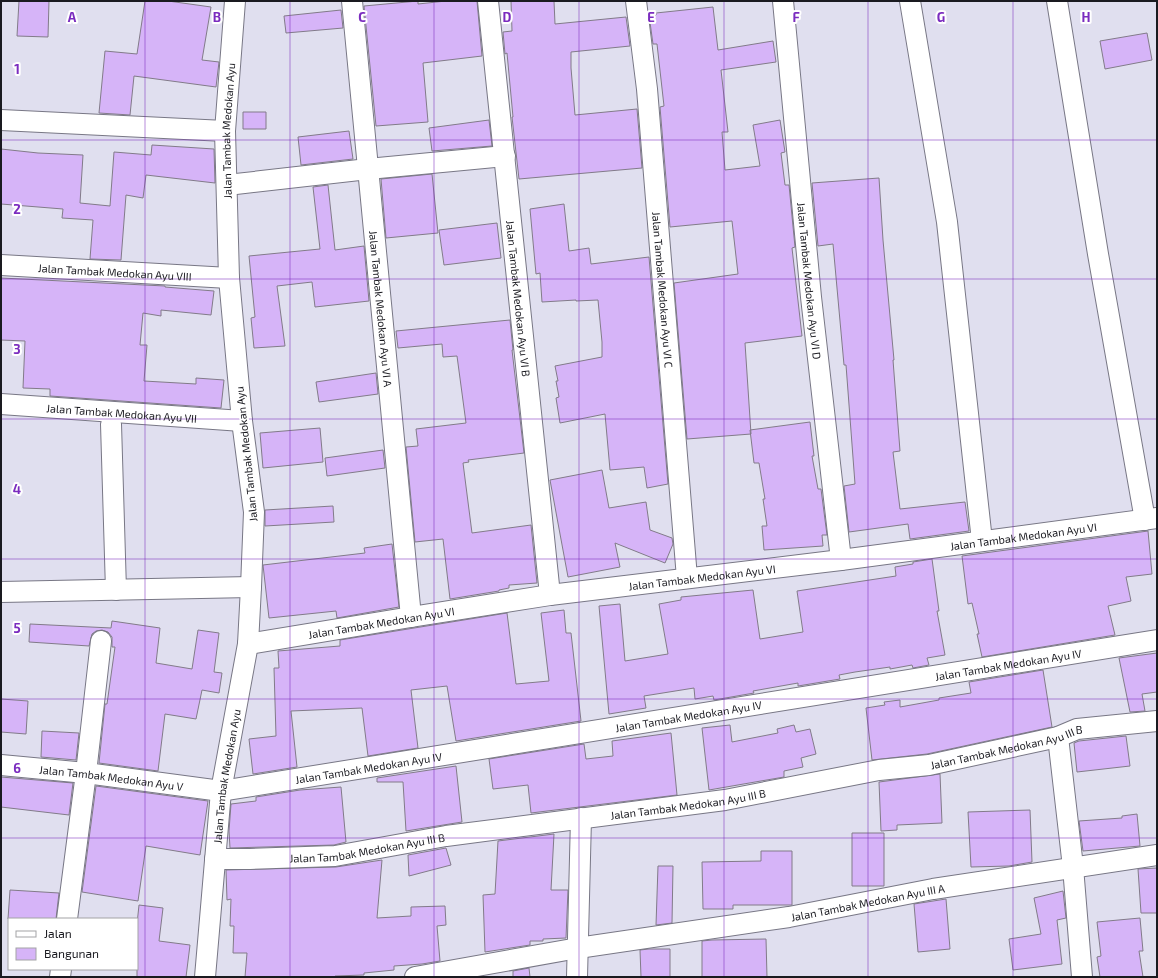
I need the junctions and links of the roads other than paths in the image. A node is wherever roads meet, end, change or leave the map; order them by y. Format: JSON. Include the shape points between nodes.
{"nodes":[{"id":1,"x":235,"y":1,"type":"edge"},
{"id":2,"x":352,"y":1,"type":"edge"},
{"id":3,"x":488,"y":1,"type":"edge"},
{"id":4,"x":636,"y":1,"type":"edge"},
{"id":5,"x":783,"y":1,"type":"edge"},
{"id":6,"x":910,"y":1,"type":"edge"},
{"id":7,"x":1057,"y":1,"type":"edge"},
{"id":8,"x":1,"y":120,"type":"edge"},
{"id":9,"x":225,"y":131,"type":"junction"},
{"id":10,"x":505,"y":156,"type":"junction"},
{"id":11,"x":368,"y":169,"type":"junction"},
{"id":12,"x":227,"y":186,"type":"junction"},
{"id":13,"x":1,"y":265,"type":"edge"},
{"id":14,"x":228,"y":278,"type":"junction"},
{"id":15,"x":1,"y":404,"type":"edge"},
{"id":16,"x":242,"y":421,"type":"junction"},
{"id":17,"x":111,"y":424,"type":"dead end"},
{"id":18,"x":1151,"y":519,"type":"edge"},
{"id":19,"x":982,"y":542,"type":"junction"},
{"id":20,"x":841,"y":560,"type":"junction"},
{"id":21,"x":688,"y":578,"type":"junction"},
{"id":22,"x":251,"y":587,"type":"junction"},
{"id":23,"x":116,"y":590,"type":"junction"},
{"id":24,"x":1,"y":592,"type":"edge"},
{"id":25,"x":550,"y":595,"type":"junction"},
{"id":26,"x":411,"y":617,"type":"junction"},
{"id":27,"x":101,"y":640,"type":"dead end"},
{"id":28,"x":1157,"y":640,"type":"edge"},
{"id":29,"x":248,"y":644,"type":"junction"},
{"id":30,"x":1157,"y":721,"type":"edge"},
{"id":31,"x":1058,"y":737,"type":"junction"},
{"id":32,"x":1,"y":765,"type":"edge"},
{"id":33,"x":86,"y":773,"type":"junction"},
{"id":34,"x":221,"y":791,"type":"junction"},
{"id":35,"x":581,"y":818,"type":"junction"},
{"id":36,"x":1157,"y":855,"type":"edge"},
{"id":37,"x":215,"y":859,"type":"junction"},
{"id":38,"x":1073,"y":868,"type":"junction"},
{"id":39,"x":67,"y":918,"type":"edge"},
{"id":40,"x":578,"y":948,"type":"junction"},
{"id":41,"x":204,"y":977,"type":"edge"},
{"id":42,"x":415,"y":977,"type":"edge"},
{"id":43,"x":577,"y":977,"type":"edge"},
{"id":44,"x":1082,"y":977,"type":"edge"}],
"edges":[{"from":1,"to":9,"type":"street","name":"Jalan Tambak Medokan Ayu"},
{"from":2,"to":11,"type":"street","name":"Jalan Tambak Medokan Ayu VI A"},
{"from":3,"to":10,"type":"street","name":"Jalan Tambak Medokan Ayu VI B"},
{"from":4,"to":21,"type":"street","name":"Jalan Tambak Medokan Ayu VI C","via":[[647,89]]},
{"from":5,"to":20,"type":"street","name":"Jalan Tambak Medokan Ayu VI D","via":[[811,297]]},
{"from":6,"to":19,"type":"street","via":[[947,222]]},
{"from":7,"to":18,"type":"street","via":[[1098,254]]},
{"from":8,"to":9,"type":"street"},
{"from":9,"to":12,"type":"street","name":"Jalan Tambak Medokan Ayu"},
{"from":10,"to":11,"type":"street"},
{"from":10,"to":25,"type":"street","name":"Jalan Tambak Medokan Ayu VI B"},
{"from":11,"to":12,"type":"street"},
{"from":11,"to":26,"type":"street","name":"Jalan Tambak Medokan Ayu VI A"},
{"from":12,"to":14,"type":"street","name":"Jalan Tambak Medokan Ayu"},
{"from":13,"to":14,"type":"street","name":"Jalan Tambak Medokan Ayu VIII"},
{"from":14,"to":16,"type":"street","name":"Jalan Tambak Medokan Ayu"},
{"from":15,"to":16,"type":"street","name":"Jalan Tambak Medokan Ayu VII"},
{"from":16,"to":22,"type":"street","name":"Jalan Tambak Medokan Ayu","via":[[254,512]]},
{"from":17,"to":23,"type":"street"},
{"from":18,"to":19,"type":"street","name":"Jalan Tambak Medokan Ayu VI"},
{"from":19,"to":20,"type":"street","name":"Jalan Tambak Medokan Ayu VI"},
{"from":20,"to":21,"type":"street","name":"Jalan Tambak Medokan Ayu VI"},
{"from":21,"to":25,"type":"street","name":"Jalan Tambak Medokan Ayu VI"},
{"from":22,"to":23,"type":"street"},
{"from":22,"to":29,"type":"street","name":"Jalan Tambak Medokan Ayu"},
{"from":23,"to":24,"type":"street"},
{"from":25,"to":26,"type":"street","name":"Jalan Tambak Medokan Ayu VI"},
{"from":26,"to":29,"type":"street","name":"Jalan Tambak Medokan Ayu VI"},
{"from":27,"to":33,"type":"street"},
{"from":28,"to":34,"type":"street","name":"Jalan Tambak Medokan Ayu IV"},
{"from":29,"to":34,"type":"street","name":"Jalan Tambak Medokan Ayu"},
{"from":30,"to":31,"type":"street","name":"Jalan Tambak Medokan Ayu III B","via":[[1077,729]]},
{"from":31,"to":35,"type":"street","name":"Jalan Tambak Medokan Ayu III B","via":[[929,765],[880,770],[725,800]]},
{"from":31,"to":38,"type":"street"},
{"from":32,"to":33,"type":"street","name":"Jalan Tambak Medokan Ayu V"},
{"from":33,"to":34,"type":"street","name":"Jalan Tambak Medokan Ayu V"},
{"from":33,"to":39,"type":"street"},
{"from":34,"to":37,"type":"street","name":"Jalan Tambak Medokan Ayu"},
{"from":35,"to":37,"type":"street","name":"Jalan Tambak Medokan Ayu III B","via":[[446,836],[335,856]]},
{"from":35,"to":40,"type":"street"},
{"from":36,"to":38,"type":"street","name":"Jalan Tambak Medokan Ayu III A"},
{"from":37,"to":41,"type":"street","name":"Jalan Tambak Medokan Ayu"},
{"from":38,"to":40,"type":"street","name":"Jalan Tambak Medokan Ayu III A","via":[[933,889],[789,917]]},
{"from":38,"to":44,"type":"street"},
{"from":40,"to":42,"type":"street","name":"Jalan Tambak Medokan Ayu III A"},
{"from":40,"to":43,"type":"street"}]}
